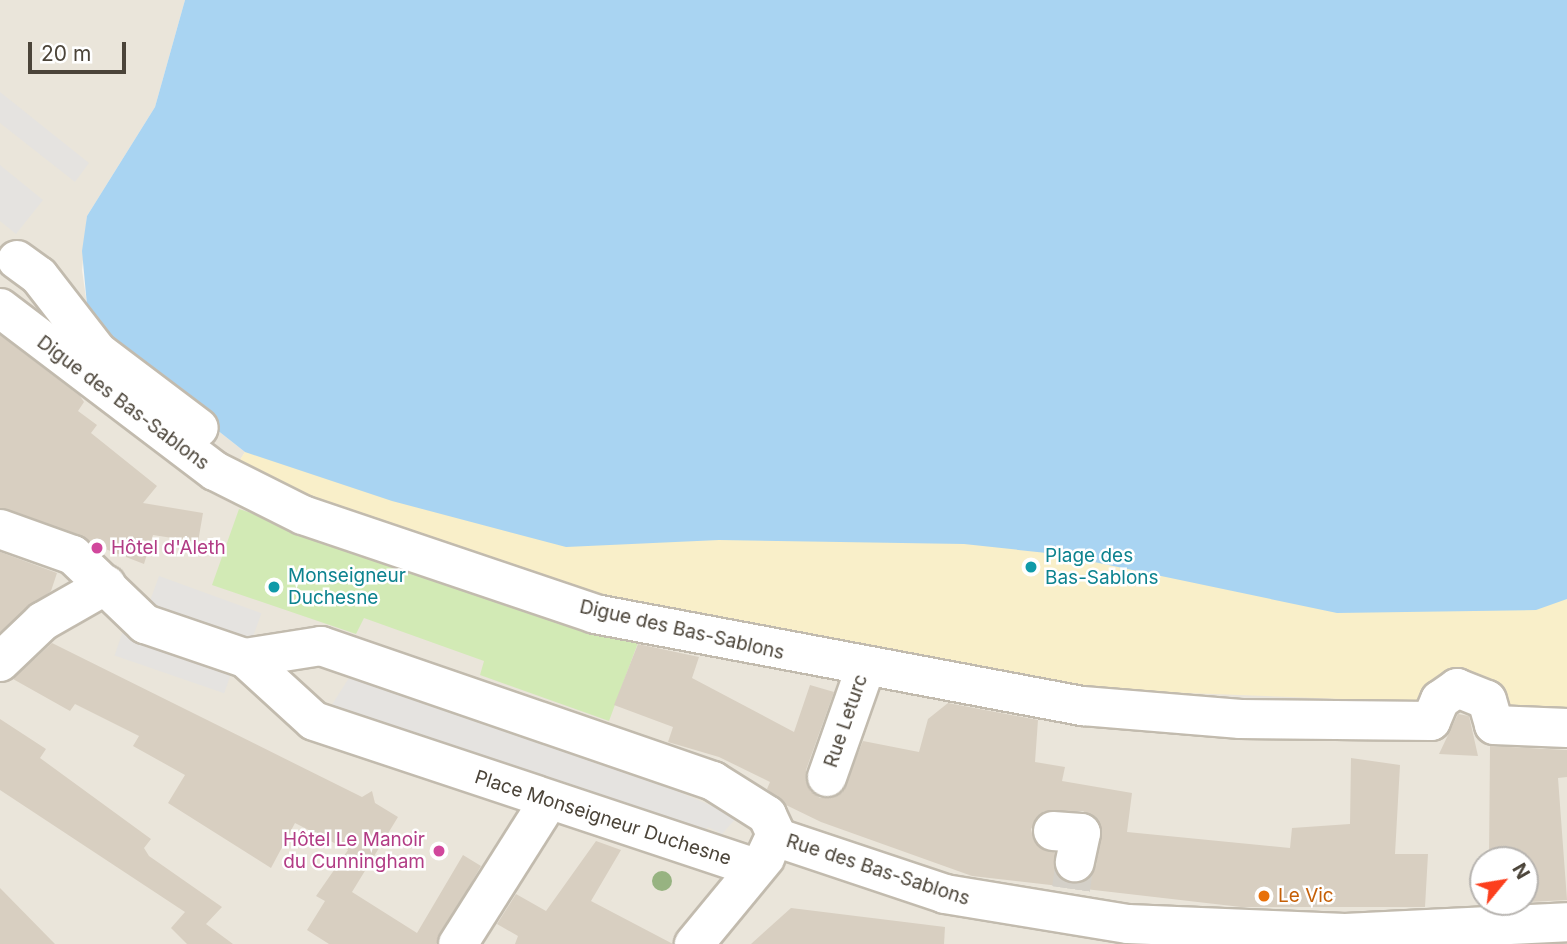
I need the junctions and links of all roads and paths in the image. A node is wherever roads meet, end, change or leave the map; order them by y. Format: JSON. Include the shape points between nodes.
{"nodes":[{"id":1,"x":17,"y":260,"type":"dead end"},
{"id":2,"x":0,"y":308,"type":"edge"},
{"id":3,"x":241,"y":458,"type":"dead end"},
{"id":4,"x":0,"y":529,"type":"edge"},
{"id":5,"x":106,"y":585,"type":"junction"},
{"id":6,"x":245,"y":658,"type":"junction"},
{"id":7,"x":0,"y":662,"type":"edge"},
{"id":8,"x":866,"y":666,"type":"junction"},
{"id":9,"x":1567,"y":728,"type":"edge"},
{"id":10,"x":827,"y":777,"type":"dead end"},
{"id":11,"x":547,"y":803,"type":"junction"},
{"id":12,"x":1053,"y":831,"type":"dead end"},
{"id":13,"x":765,"y":852,"type":"junction"},
{"id":14,"x":1071,"y":889,"type":"junction"},
{"id":15,"x":1567,"y":922,"type":"edge"},
{"id":16,"x":1126,"y":934,"type":"edge"},
{"id":17,"x":1472,"y":937,"type":"edge"},
{"id":18,"x":1344,"y":938,"type":"edge"},
{"id":19,"x":458,"y":944,"type":"edge"},
{"id":20,"x":694,"y":944,"type":"edge"}],
"edges":[{"from":1,"to":3,"type":"street","via":[[39,276],[98,352]]},
{"from":2,"to":8,"type":"street","name":"Digue des Bas-Sablons","via":[[215,471],[303,515],[595,614]]},
{"from":4,"to":5,"type":"street","name":"Place Monseigneur Duchesne","via":[[73,555]]},
{"from":5,"to":6,"type":"street","name":"Place Monseigneur Duchesne","via":[[145,624]]},
{"from":5,"to":7,"type":"street","via":[[43,621]]},
{"from":6,"to":11,"type":"street","name":"Place Monseigneur Duchesne","via":[[314,722]]},
{"from":6,"to":13,"type":"street","name":"Place Monseigneur Duchesne","via":[[321,646],[536,715],[713,781],[767,815]]},
{"from":8,"to":9,"type":"street","name":"Digue des Bas-Sablons","via":[[1083,706],[1240,719],[1431,721],[1440,700],[1457,688],[1487,700],[1493,725]]},
{"from":8,"to":10,"type":"street","name":"Rue Leturc"},
{"from":11,"to":13,"type":"street","name":"Place Monseigneur Duchesne"},
{"from":11,"to":19,"type":"street"},
{"from":12,"to":14,"type":"street","via":[[1081,833]]},
{"from":13,"to":14,"type":"street","name":"Rue des Bas-Sablons","via":[[945,894]]},
{"from":13,"to":20,"type":"street"},
{"from":14,"to":16,"type":"street","name":"Rue des Bas-Sablons"},
{"from":15,"to":17,"type":"street","name":"Rue des Bas-Sablons"},
{"from":16,"to":18,"type":"street","name":"Rue des Bas-Sablons"},
{"from":17,"to":18,"type":"street","name":"Rue des Bas-Sablons"}]}
